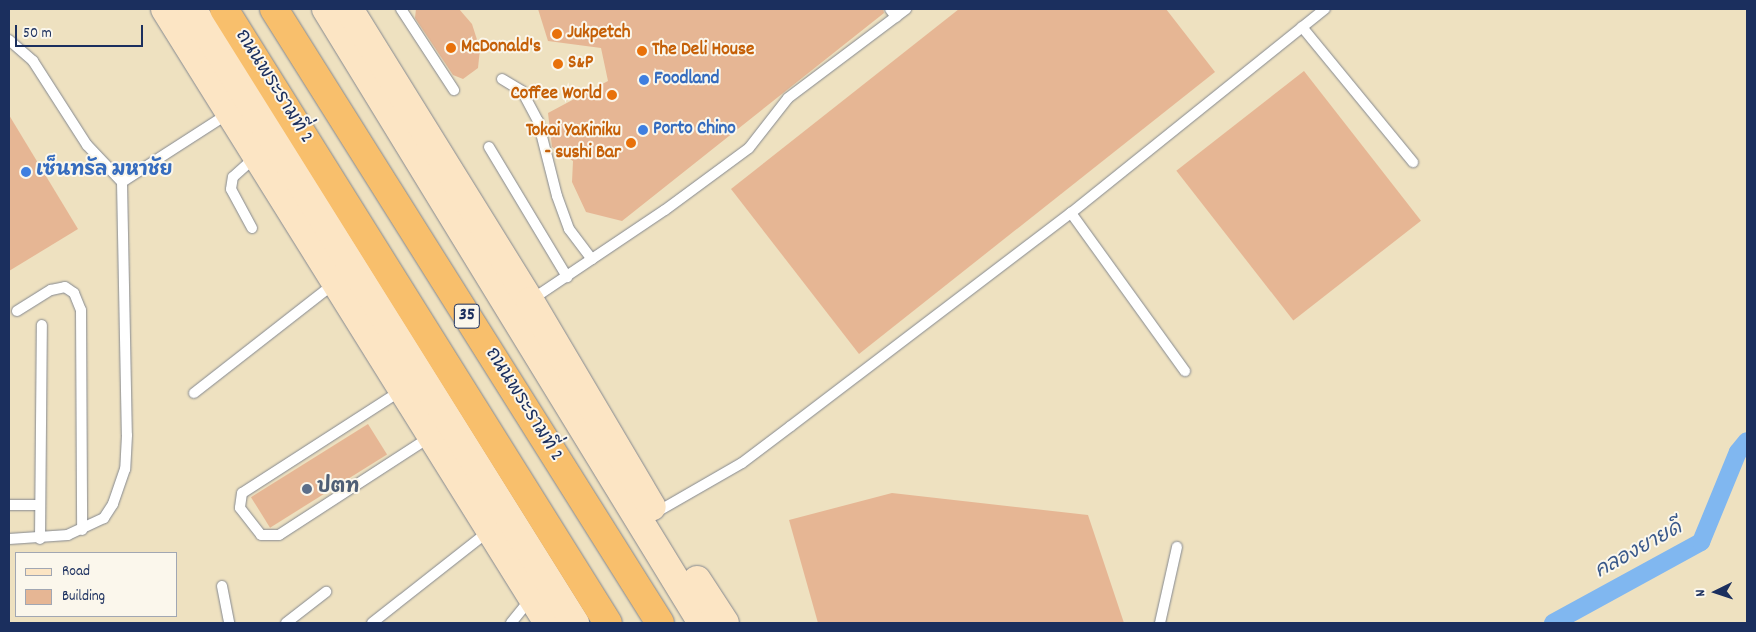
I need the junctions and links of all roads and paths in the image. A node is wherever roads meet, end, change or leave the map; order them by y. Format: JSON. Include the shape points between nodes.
{"nodes":[{"id":1,"x":165,"y":9,"type":"edge"},
{"id":2,"x":192,"y":9,"type":"edge"},
{"id":3,"x":224,"y":9,"type":"edge"},
{"id":4,"x":274,"y":9,"type":"edge"},
{"id":5,"x":326,"y":9,"type":"edge"},
{"id":6,"x":349,"y":9,"type":"edge"},
{"id":7,"x":401,"y":9,"type":"edge"},
{"id":8,"x":906,"y":9,"type":"edge"},
{"id":9,"x":1320,"y":10,"type":"edge"},
{"id":10,"x":893,"y":13,"type":"edge"},
{"id":11,"x":1302,"y":27,"type":"junction"},
{"id":12,"x":9,"y":40,"type":"edge"},
{"id":13,"x":502,"y":78,"type":"dead end"},
{"id":14,"x":454,"y":90,"type":"dead end"},
{"id":15,"x":229,"y":113,"type":"junction"},
{"id":16,"x":489,"y":147,"type":"dead end"},
{"id":17,"x":255,"y":157,"type":"junction"},
{"id":18,"x":1413,"y":162,"type":"dead end"},
{"id":19,"x":122,"y":182,"type":"junction"},
{"id":20,"x":1071,"y":213,"type":"junction"},
{"id":21,"x":252,"y":228,"type":"dead end"},
{"id":22,"x":592,"y":259,"type":"junction"},
{"id":23,"x":566,"y":277,"type":"junction"},
{"id":24,"x":335,"y":282,"type":"junction"},
{"id":25,"x":17,"y":311,"type":"dead end"},
{"id":26,"x":523,"y":311,"type":"junction"},
{"id":27,"x":42,"y":325,"type":"dead end"},
{"id":28,"x":1186,"y":371,"type":"dead end"},
{"id":29,"x":414,"y":386,"type":"junction"},
{"id":30,"x":194,"y":393,"type":"dead end"},
{"id":31,"x":431,"y":437,"type":"junction"},
{"id":32,"x":9,"y":505,"type":"edge"},
{"id":33,"x":39,"y":505,"type":"junction"},
{"id":34,"x":655,"y":512,"type":"junction"},
{"id":35,"x":82,"y":530,"type":"junction"},
{"id":36,"x":490,"y":531,"type":"junction"},
{"id":37,"x":9,"y":539,"type":"edge"},
{"id":38,"x":40,"y":539,"type":"junction"},
{"id":39,"x":1177,"y":547,"type":"dead end"},
{"id":40,"x":222,"y":586,"type":"dead end"},
{"id":41,"x":326,"y":592,"type":"dead end"},
{"id":42,"x":531,"y":597,"type":"junction"},
{"id":43,"x":229,"y":623,"type":"edge"},
{"id":44,"x":286,"y":623,"type":"edge"},
{"id":45,"x":372,"y":623,"type":"edge"},
{"id":46,"x":510,"y":623,"type":"edge"},
{"id":47,"x":548,"y":623,"type":"edge"},
{"id":48,"x":574,"y":623,"type":"edge"},
{"id":49,"x":608,"y":623,"type":"edge"},
{"id":50,"x":660,"y":623,"type":"edge"},
{"id":51,"x":702,"y":623,"type":"edge"},
{"id":52,"x":725,"y":623,"type":"edge"},
{"id":53,"x":1160,"y":623,"type":"edge"}],
"edges":[{"from":1,"to":15,"type":"main road"},
{"from":2,"to":29,"type":"main road"},
{"from":3,"to":49,"type":"highway","name":"ถนนพระรามที่ 2","number":"35"},
{"from":4,"to":50,"type":"highway","name":"ถนนพระรามที่ 2","number":"35"},
{"from":5,"to":26,"type":"main road"},
{"from":6,"to":26,"type":"main road"},
{"from":7,"to":14,"type":"lane"},
{"from":8,"to":10,"type":"lane"},
{"from":9,"to":11,"type":"lane"},
{"from":10,"to":22,"type":"lane","via":[[788,98],[749,148]]},
{"from":11,"to":18,"type":"lane"},
{"from":11,"to":20,"type":"lane"},
{"from":12,"to":19,"type":"lane","via":[[32,61],[87,145]]},
{"from":13,"to":22,"type":"lane","via":[[522,92],[538,121],[569,229]]},
{"from":15,"to":17,"type":"main road"},
{"from":15,"to":19,"type":"lane"},
{"from":16,"to":23,"type":"lane"},
{"from":17,"to":21,"type":"lane","via":[[233,177],[231,190]]},
{"from":17,"to":24,"type":"main road"},
{"from":19,"to":35,"type":"lane","via":[[125,469],[113,504],[104,518]]},
{"from":20,"to":28,"type":"lane"},
{"from":20,"to":34,"type":"lane","via":[[742,462]]},
{"from":22,"to":23,"type":"lane"},
{"from":23,"to":26,"type":"lane"},
{"from":24,"to":29,"type":"main road"},
{"from":24,"to":30,"type":"lane"},
{"from":25,"to":35,"type":"lane","via":[[51,290],[65,287],[74,293],[81,310]]},
{"from":26,"to":34,"type":"main road"},
{"from":26,"to":51,"type":"main road"},
{"from":27,"to":33,"type":"lane"},
{"from":29,"to":31,"type":"main road"},
{"from":29,"to":31,"type":"lane","via":[[242,493],[240,508],[261,535],[279,535]]},
{"from":29,"to":48,"type":"main road"},
{"from":31,"to":36,"type":"main road"},
{"from":32,"to":33,"type":"lane"},
{"from":33,"to":38,"type":"lane"},
{"from":34,"to":52,"type":"main road"},
{"from":35,"to":38,"type":"lane"},
{"from":36,"to":42,"type":"main road"},
{"from":36,"to":45,"type":"lane"},
{"from":37,"to":38,"type":"lane"},
{"from":39,"to":53,"type":"lane"},
{"from":40,"to":43,"type":"lane"},
{"from":41,"to":44,"type":"lane"},
{"from":42,"to":46,"type":"lane"},
{"from":42,"to":47,"type":"main road"}]}
